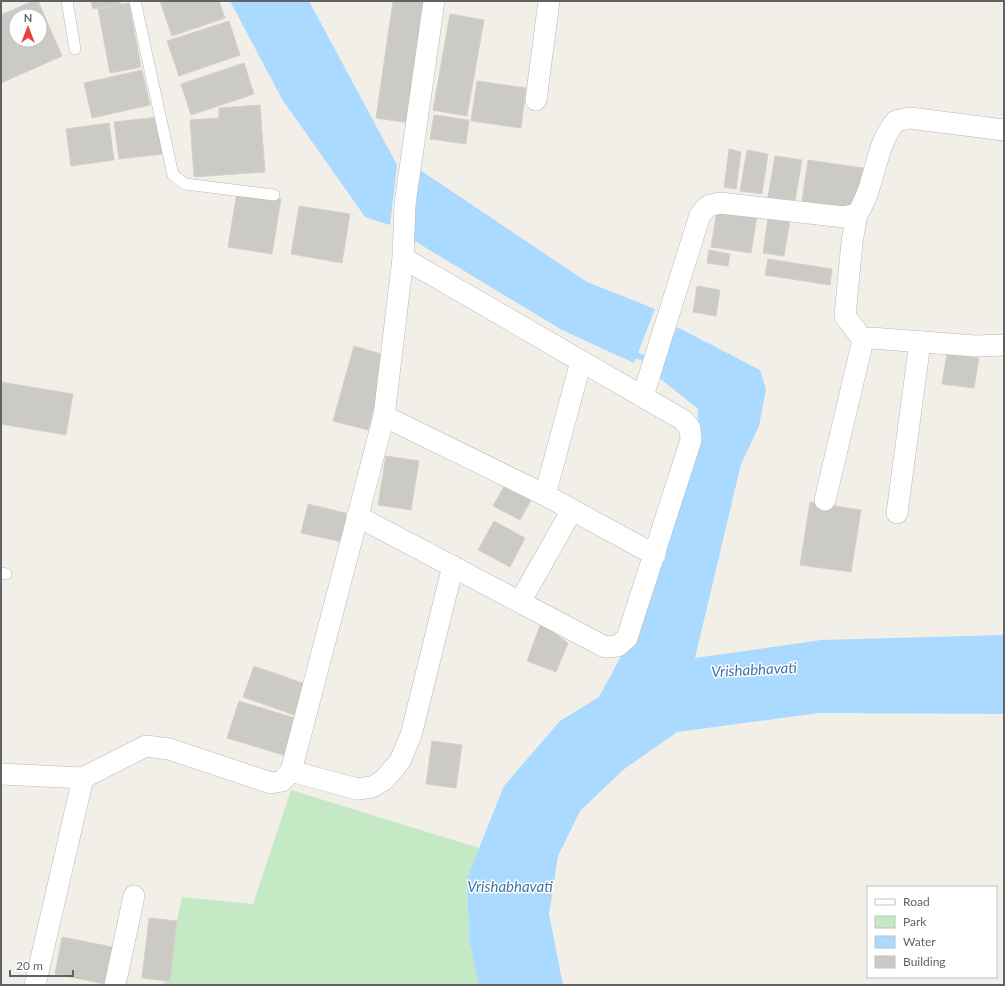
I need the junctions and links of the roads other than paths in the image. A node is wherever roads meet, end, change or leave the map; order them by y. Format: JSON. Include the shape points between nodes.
{"nodes":[{"id":1,"x":67,"y":1,"type":"edge"},
{"id":2,"x":135,"y":1,"type":"edge"},
{"id":3,"x":434,"y":1,"type":"edge"},
{"id":4,"x":548,"y":1,"type":"edge"},
{"id":5,"x":75,"y":49,"type":"dead end"},
{"id":6,"x":536,"y":100,"type":"dead end"},
{"id":7,"x":1004,"y":130,"type":"edge"},
{"id":8,"x":274,"y":195,"type":"dead end"},
{"id":9,"x":857,"y":214,"type":"junction"},
{"id":10,"x":403,"y":258,"type":"junction"},
{"id":11,"x":863,"y":340,"type":"junction"},
{"id":12,"x":920,"y":342,"type":"junction"},
{"id":13,"x":1004,"y":345,"type":"edge"},
{"id":14,"x":582,"y":361,"type":"junction"},
{"id":15,"x":643,"y":396,"type":"junction"},
{"id":16,"x":384,"y":416,"type":"junction"},
{"id":17,"x":545,"y":495,"type":"junction"},
{"id":18,"x":825,"y":500,"type":"dead end"},
{"id":19,"x":572,"y":510,"type":"junction"},
{"id":20,"x":897,"y":513,"type":"dead end"},
{"id":21,"x":357,"y":516,"type":"junction"},
{"id":22,"x":655,"y":555,"type":"junction"},
{"id":23,"x":453,"y":566,"type":"junction"},
{"id":24,"x":520,"y":602,"type":"junction"},
{"id":25,"x":291,"y":771,"type":"junction"},
{"id":26,"x":1,"y":774,"type":"edge"},
{"id":27,"x":83,"y":778,"type":"junction"},
{"id":28,"x":134,"y":896,"type":"dead end"},
{"id":29,"x":35,"y":985,"type":"edge"},
{"id":30,"x":115,"y":985,"type":"edge"}],
"edges":[{"from":1,"to":5,"type":"lane"},
{"from":2,"to":8,"type":"lane","via":[[173,175],[185,184]]},
{"from":3,"to":10,"type":"street","via":[[405,204]]},
{"from":4,"to":6,"type":"street"},
{"from":7,"to":9,"type":"street","via":[[910,118],[896,120],[887,131],[865,202]]},
{"from":9,"to":11,"type":"street","via":[[845,316]]},
{"from":9,"to":15,"type":"street","via":[[844,217],[720,203],[708,206],[700,215]]},
{"from":10,"to":14,"type":"street"},
{"from":10,"to":16,"type":"street"},
{"from":11,"to":12,"type":"street","via":[[871,338]]},
{"from":11,"to":18,"type":"street"},
{"from":12,"to":13,"type":"street","via":[[975,346]]},
{"from":12,"to":20,"type":"street"},
{"from":14,"to":15,"type":"street"},
{"from":14,"to":17,"type":"street"},
{"from":15,"to":22,"type":"street","via":[[683,420],[690,428],[691,440]]},
{"from":16,"to":17,"type":"street"},
{"from":16,"to":21,"type":"street"},
{"from":17,"to":19,"type":"street"},
{"from":19,"to":22,"type":"street"},
{"from":19,"to":24,"type":"street"},
{"from":21,"to":23,"type":"street"},
{"from":21,"to":25,"type":"street"},
{"from":22,"to":24,"type":"street","via":[[627,638],[618,646],[605,647]]},
{"from":23,"to":24,"type":"street"},
{"from":23,"to":25,"type":"street","via":[[411,735],[400,761],[384,780],[372,787],[357,789]]},
{"from":25,"to":27,"type":"street","via":[[282,781],[271,783],[169,749],[146,746]]},
{"from":26,"to":27,"type":"street"},
{"from":27,"to":29,"type":"street"},
{"from":28,"to":30,"type":"street"}]}
